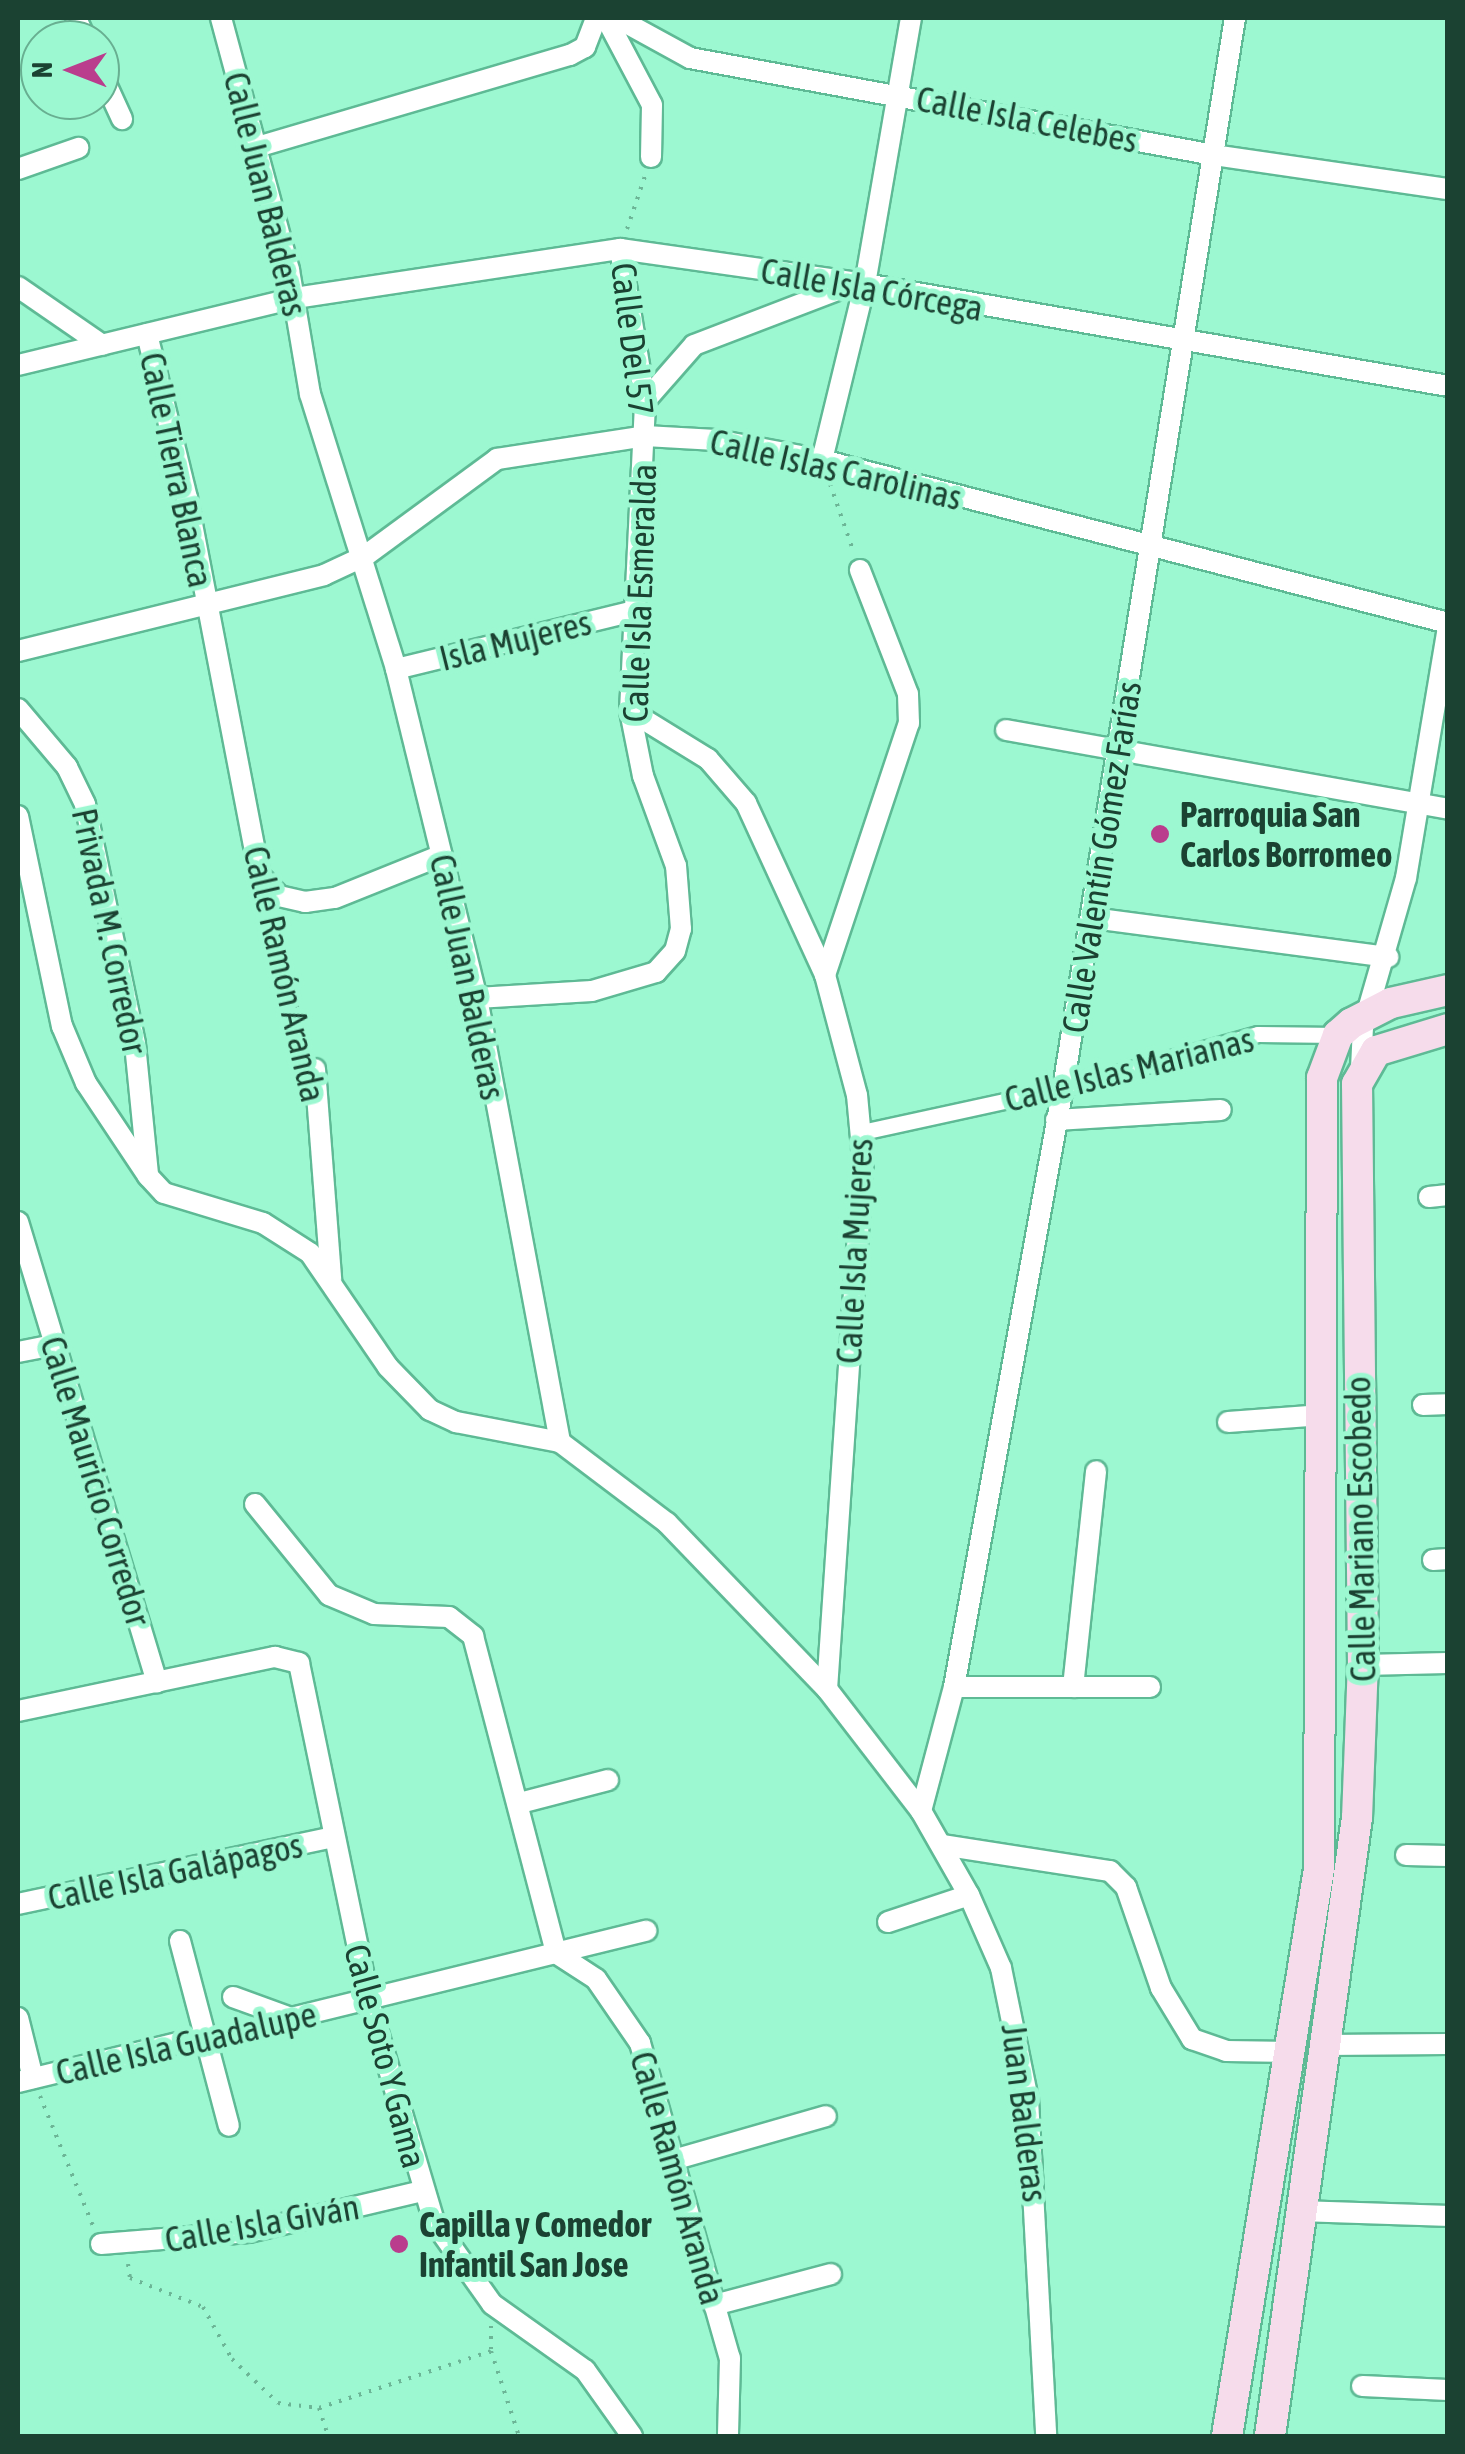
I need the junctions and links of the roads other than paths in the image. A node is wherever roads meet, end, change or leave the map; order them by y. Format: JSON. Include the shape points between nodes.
{"nodes":[{"id":1,"x":221,"y":18,"type":"edge"},
{"id":2,"x":596,"y":18,"type":"edge"},
{"id":3,"x":606,"y":18,"type":"edge"},
{"id":4,"x":617,"y":18,"type":"edge"},
{"id":5,"x":910,"y":18,"type":"edge"},
{"id":6,"x":1235,"y":18,"type":"edge"},
{"id":7,"x":897,"y":94,"type":"junction"},
{"id":8,"x":120,"y":115,"type":"edge"},
{"id":9,"x":122,"y":119,"type":"dead end"},
{"id":10,"x":257,"y":146,"type":"junction"},
{"id":11,"x":78,"y":148,"type":"dead end"},
{"id":12,"x":1214,"y":156,"type":"junction"},
{"id":13,"x":651,"y":157,"type":"road end"},
{"id":14,"x":18,"y":169,"type":"edge"},
{"id":15,"x":1448,"y":188,"type":"edge"},
{"id":16,"x":620,"y":250,"type":"junction"},
{"id":17,"x":860,"y":284,"type":"junction"},
{"id":18,"x":18,"y":287,"type":"edge"},
{"id":19,"x":295,"y":298,"type":"junction"},
{"id":20,"x":147,"y":334,"type":"junction"},
{"id":21,"x":638,"y":340,"type":"junction"},
{"id":22,"x":102,"y":345,"type":"junction"},
{"id":23,"x":1186,"y":345,"type":"junction"},
{"id":24,"x":680,"y":355,"type":"junction"},
{"id":25,"x":18,"y":364,"type":"edge"},
{"id":26,"x":1448,"y":386,"type":"edge"},
{"id":27,"x":645,"y":401,"type":"junction"},
{"id":28,"x":645,"y":436,"type":"junction"},
{"id":29,"x":822,"y":460,"type":"junction"},
{"id":30,"x":1150,"y":546,"type":"junction"},
{"id":31,"x":365,"y":556,"type":"junction"},
{"id":32,"x":860,"y":570,"type":"road end"},
{"id":33,"x":208,"y":606,"type":"junction"},
{"id":34,"x":634,"y":612,"type":"junction"},
{"id":35,"x":1448,"y":624,"type":"edge"},
{"id":36,"x":18,"y":650,"type":"edge"},
{"id":37,"x":396,"y":669,"type":"junction"},
{"id":38,"x":18,"y":708,"type":"edge"},
{"id":39,"x":630,"y":711,"type":"junction"},
{"id":40,"x":1006,"y":730,"type":"dead end"},
{"id":41,"x":1120,"y":752,"type":"junction"},
{"id":42,"x":1418,"y":807,"type":"junction"},
{"id":43,"x":1448,"y":810,"type":"edge"},
{"id":44,"x":18,"y":816,"type":"edge"},
{"id":45,"x":19,"y":839,"type":"edge"},
{"id":46,"x":442,"y":854,"type":"junction"},
{"id":47,"x":1092,"y":918,"type":"junction"},
{"id":48,"x":1388,"y":957,"type":"junction"},
{"id":49,"x":825,"y":975,"type":"junction"},
{"id":50,"x":1448,"y":990,"type":"edge"},
{"id":51,"x":477,"y":998,"type":"junction"},
{"id":52,"x":1368,"y":1014,"type":"junction"},
{"id":53,"x":1448,"y":1030,"type":"edge"},
{"id":54,"x":1338,"y":1035,"type":"junction"},
{"id":55,"x":315,"y":1069,"type":"road end"},
{"id":56,"x":1361,"y":1069,"type":"junction"},
{"id":57,"x":1062,"y":1088,"type":"junction"},
{"id":58,"x":1222,"y":1110,"type":"dead end"},
{"id":59,"x":1056,"y":1120,"type":"junction"},
{"id":60,"x":862,"y":1132,"type":"junction"},
{"id":61,"x":148,"y":1176,"type":"junction"},
{"id":62,"x":18,"y":1222,"type":"edge"},
{"id":63,"x":331,"y":1280,"type":"junction"},
{"id":64,"x":54,"y":1345,"type":"junction"},
{"id":65,"x":18,"y":1352,"type":"edge"},
{"id":66,"x":1448,"y":1404,"type":"edge"},
{"id":67,"x":1423,"y":1405,"type":"dead end"},
{"id":68,"x":1323,"y":1416,"type":"junction"},
{"id":69,"x":1228,"y":1422,"type":"dead end"},
{"id":70,"x":560,"y":1442,"type":"junction"},
{"id":71,"x":1096,"y":1471,"type":"dead end"},
{"id":72,"x":255,"y":1504,"type":"dead end"},
{"id":73,"x":1448,"y":1663,"type":"edge"},
{"id":74,"x":1362,"y":1665,"type":"junction"},
{"id":75,"x":157,"y":1682,"type":"junction"},
{"id":76,"x":1150,"y":1686,"type":"dead end"},
{"id":77,"x":954,"y":1688,"type":"junction"},
{"id":78,"x":1073,"y":1688,"type":"junction"},
{"id":79,"x":826,"y":1689,"type":"junction"},
{"id":80,"x":18,"y":1712,"type":"edge"},
{"id":81,"x":608,"y":1780,"type":"dead end"},
{"id":82,"x":520,"y":1803,"type":"junction"},
{"id":83,"x":921,"y":1810,"type":"junction"},
{"id":84,"x":332,"y":1838,"type":"junction"},
{"id":85,"x":942,"y":1844,"type":"junction"},
{"id":86,"x":1406,"y":1855,"type":"dead end"},
{"id":87,"x":1448,"y":1856,"type":"edge"},
{"id":88,"x":970,"y":1895,"type":"junction"},
{"id":89,"x":18,"y":1904,"type":"edge"},
{"id":90,"x":888,"y":1922,"type":"dead end"},
{"id":91,"x":646,"y":1932,"type":"dead end"},
{"id":92,"x":180,"y":1941,"type":"dead end"},
{"id":93,"x":556,"y":1953,"type":"junction"},
{"id":94,"x":233,"y":1998,"type":"dead end"},
{"id":95,"x":369,"y":2002,"type":"junction"},
{"id":96,"x":18,"y":2018,"type":"edge"},
{"id":97,"x":206,"y":2036,"type":"junction"},
{"id":98,"x":1448,"y":2044,"type":"edge"},
{"id":99,"x":1325,"y":2045,"type":"junction"},
{"id":100,"x":1292,"y":2052,"type":"junction"},
{"id":101,"x":25,"y":2080,"type":"edge"},
{"id":102,"x":826,"y":2116,"type":"dead end"},
{"id":103,"x":228,"y":2126,"type":"dead end"},
{"id":104,"x":673,"y":2160,"type":"junction"},
{"id":105,"x":422,"y":2191,"type":"junction"},
{"id":106,"x":1301,"y":2211,"type":"junction"},
{"id":107,"x":1448,"y":2216,"type":"edge"},
{"id":108,"x":101,"y":2244,"type":"road end"},
{"id":109,"x":831,"y":2274,"type":"dead end"},
{"id":110,"x":714,"y":2305,"type":"junction"},
{"id":111,"x":1362,"y":2386,"type":"dead end"},
{"id":112,"x":1448,"y":2390,"type":"edge"},
{"id":113,"x":632,"y":2436,"type":"edge"},
{"id":114,"x":728,"y":2436,"type":"edge"},
{"id":115,"x":1046,"y":2436,"type":"edge"},
{"id":116,"x":1227,"y":2436,"type":"edge"},
{"id":117,"x":1270,"y":2436,"type":"edge"}],
"edges":[{"from":1,"to":10,"type":"street","name":"Calle Juan Balderas"},
{"from":2,"to":10,"type":"street","via":[[585,47],[570,56]]},
{"from":3,"to":13,"type":"street","via":[[652,105]]},
{"from":4,"to":7,"type":"street","name":"Calle Isla Celebes","via":[[690,58]]},
{"from":5,"to":7,"type":"street"},
{"from":6,"to":12,"type":"street","name":"Calle Valentín Gómez Farías"},
{"from":7,"to":12,"type":"street","name":"Calle Isla Celebes"},
{"from":7,"to":17,"type":"street"},
{"from":8,"to":9,"type":"street"},
{"from":10,"to":19,"type":"street","name":"Calle Juan Balderas"},
{"from":11,"to":14,"type":"street"},
{"from":12,"to":15,"type":"street","name":"Calle Isla Celebes"},
{"from":12,"to":23,"type":"street","name":"Calle Valentín Gómez Farías"},
{"from":16,"to":17,"type":"street","name":"Calle Isla Córcega"},
{"from":16,"to":19,"type":"street","name":"Calle Isla Córcega"},
{"from":16,"to":21,"type":"street","name":"Calle Del 57"},
{"from":17,"to":23,"type":"street","name":"Calle Isla Córcega"},
{"from":17,"to":24,"type":"street"},
{"from":17,"to":29,"type":"street"},
{"from":18,"to":22,"type":"street"},
{"from":19,"to":20,"type":"street","name":"Calle Isla Córcega"},
{"from":19,"to":31,"type":"street","name":"Calle Juan Balderas","via":[[315,411]]},
{"from":20,"to":22,"type":"street","name":"Calle Isla Córcega"},
{"from":20,"to":33,"type":"street","name":"Calle Tierra Blanca"},
{"from":21,"to":24,"type":"street"},
{"from":21,"to":27,"type":"street","name":"Calle Del 57"},
{"from":22,"to":25,"type":"street","name":"Calle Isla Córcega"},
{"from":23,"to":26,"type":"street","name":"Calle Isla Córcega"},
{"from":23,"to":30,"type":"street","name":"Calle Valentín Gómez Farías"},
{"from":24,"to":27,"type":"street"},
{"from":27,"to":28,"type":"street","name":"Calle Del 57"},
{"from":28,"to":29,"type":"street","name":"Calle Islas Carolinas","via":[[716,440]]},
{"from":28,"to":31,"type":"street","name":"Calle Islas Carolinas","via":[[498,459]]},
{"from":28,"to":34,"type":"street","name":"Calle Isla Esmeralda"},
{"from":29,"to":30,"type":"street","name":"Calle Islas Carolinas"},
{"from":30,"to":35,"type":"street","name":"Calle Islas Carolinas"},
{"from":30,"to":41,"type":"street","name":"Calle Valentín Gómez Farías"},
{"from":31,"to":33,"type":"street","name":"Calle Islas Carolinas"},
{"from":31,"to":37,"type":"street","name":"Calle Juan Balderas"},
{"from":32,"to":49,"type":"street","via":[[908,694],[909,723]]},
{"from":33,"to":36,"type":"street","name":"Calle Islas Carolinas"},
{"from":33,"to":46,"type":"street","name":"Calle Ramón Aranda","via":[[260,876],[279,896],[305,902],[336,898]]},
{"from":34,"to":37,"type":"street","name":"Isla Mujeres"},
{"from":34,"to":39,"type":"street","name":"Calle Isla Esmeralda"},
{"from":35,"to":42,"type":"street","name":"Calle Mariano Escobedo"},
{"from":37,"to":46,"type":"street","name":"Calle Juan Balderas"},
{"from":38,"to":61,"type":"street","name":"Privada M. Corredor","via":[[67,767],[85,804],[135,1044]]},
{"from":39,"to":49,"type":"street","name":"Calle Isla Mujeres","via":[[728,778]]},
{"from":39,"to":51,"type":"street","name":"Calle Isla Esmeralda","via":[[644,776],[676,866],[681,928],[675,951],[656,972],[592,991]]},
{"from":40,"to":41,"type":"street"},
{"from":41,"to":42,"type":"street"},
{"from":41,"to":47,"type":"street","name":"Calle Valentín Gómez Farías"},
{"from":42,"to":43,"type":"street"},
{"from":42,"to":48,"type":"street","name":"Calle Mariano Escobedo"},
{"from":44,"to":45,"type":"street"},
{"from":45,"to":61,"type":"street","via":[[62,1026],[86,1083]]},
{"from":46,"to":51,"type":"street","name":"Calle Juan Balderas"},
{"from":47,"to":48,"type":"street"},
{"from":47,"to":57,"type":"street","name":"Calle Valentín Gómez Farías"},
{"from":48,"to":52,"type":"street","name":"Calle Mariano Escobedo"},
{"from":49,"to":60,"type":"street","name":"Calle Isla Mujeres"},
{"from":50,"to":52,"type":"main road"},
{"from":51,"to":70,"type":"street","name":"Calle Juan Balderas"},
{"from":52,"to":54,"type":"main road"},
{"from":52,"to":56,"type":"street","name":"Calle Mariano Escobedo"},
{"from":53,"to":56,"type":"main road","via":[[1391,1043]]},
{"from":54,"to":57,"type":"street","name":"Calle Islas Marianas","via":[[1258,1034]]},
{"from":54,"to":68,"type":"main road","name":"Calle Mariano Escobedo","via":[[1318,1106]]},
{"from":55,"to":63,"type":"street","name":"Calle Ramón Aranda"},
{"from":56,"to":74,"type":"main road","name":"Calle Mariano Escobedo","via":[[1355,1101]]},
{"from":57,"to":59,"type":"street","name":"Calle Valentín Gómez Farías"},
{"from":57,"to":60,"type":"street","name":"Calle Islas Marianas"},
{"from":58,"to":59,"type":"street"},
{"from":59,"to":77,"type":"street","name":"Calle Valentín Gómez Farías"},
{"from":60,"to":79,"type":"street","name":"Calle Isla Mujeres"},
{"from":61,"to":63,"type":"street","via":[[186,1203],[285,1233]]},
{"from":62,"to":64,"type":"street","name":"Calle Mauricio Corredor"},
{"from":63,"to":70,"type":"street","via":[[388,1367],[430,1410],[456,1422]]},
{"from":64,"to":65,"type":"street"},
{"from":64,"to":75,"type":"street","name":"Calle Mauricio Corredor"},
{"from":66,"to":67,"type":"street"},
{"from":68,"to":69,"type":"street"},
{"from":68,"to":100,"type":"main road","name":"Calle Mariano Escobedo","via":[[1322,1828]]},
{"from":70,"to":79,"type":"street","via":[[667,1523]]},
{"from":71,"to":78,"type":"street"},
{"from":72,"to":82,"type":"street","via":[[329,1595],[374,1614],[449,1617],[473,1636]]},
{"from":73,"to":74,"type":"street"},
{"from":74,"to":99,"type":"main road","name":"Calle Mariano Escobedo","via":[[1354,1859]]},
{"from":75,"to":80,"type":"street"},
{"from":75,"to":84,"type":"street","name":"Calle Soto Y Gama","via":[[294,1658],[303,1672]]},
{"from":76,"to":78,"type":"street"},
{"from":77,"to":78,"type":"street"},
{"from":77,"to":83,"type":"street","name":"Calle Valentín Gómez Farías"},
{"from":79,"to":83,"type":"street"},
{"from":81,"to":82,"type":"street"},
{"from":82,"to":93,"type":"street"},
{"from":83,"to":85,"type":"street","name":"Juan Balderas"},
{"from":84,"to":89,"type":"street","name":"Calle Isla Galápagos"},
{"from":84,"to":95,"type":"street","name":"Calle Soto Y Gama"},
{"from":85,"to":88,"type":"street","name":"Juan Balderas"},
{"from":85,"to":100,"type":"street","via":[[1118,1876],[1161,1988],[1192,2039],[1226,2051]]},
{"from":86,"to":87,"type":"street"},
{"from":88,"to":90,"type":"street"},
{"from":88,"to":115,"type":"street","name":"Juan Balderas","via":[[1000,1968],[1028,2099]]},
{"from":91,"to":93,"type":"street","name":"Calle Isla Guadalupe"},
{"from":92,"to":97,"type":"street"},
{"from":93,"to":95,"type":"street","name":"Calle Isla Guadalupe"},
{"from":93,"to":104,"type":"street","name":"Calle Ramón Aranda","via":[[596,1978],[621,2008],[640,2043]]},
{"from":94,"to":95,"type":"street","name":"Calle Isla Guadalupe","via":[[291,2018]]},
{"from":95,"to":105,"type":"street","name":"Calle Soto Y Gama"},
{"from":96,"to":101,"type":"street"},
{"from":97,"to":101,"type":"street","name":"Calle Isla Guadalupe"},
{"from":97,"to":103,"type":"street"},
{"from":98,"to":99,"type":"street"},
{"from":99,"to":106,"type":"main road","name":"Calle Mariano Escobedo"},
{"from":100,"to":116,"type":"main road","name":"Calle Mariano Escobedo"},
{"from":102,"to":104,"type":"street"},
{"from":104,"to":110,"type":"street","name":"Calle Ramón Aranda"},
{"from":105,"to":108,"type":"street","name":"Calle Isla Giván","via":[[278,2227]]},
{"from":105,"to":113,"type":"street","name":"Calle Soto Y Gama","via":[[462,2270],[492,2304],[585,2370]]},
{"from":106,"to":107,"type":"street"},
{"from":106,"to":117,"type":"main road","name":"Calle Mariano Escobedo"},
{"from":109,"to":110,"type":"street"},
{"from":110,"to":114,"type":"street","name":"Calle Ramón Aranda","via":[[730,2358]]},
{"from":111,"to":112,"type":"street"}]}
